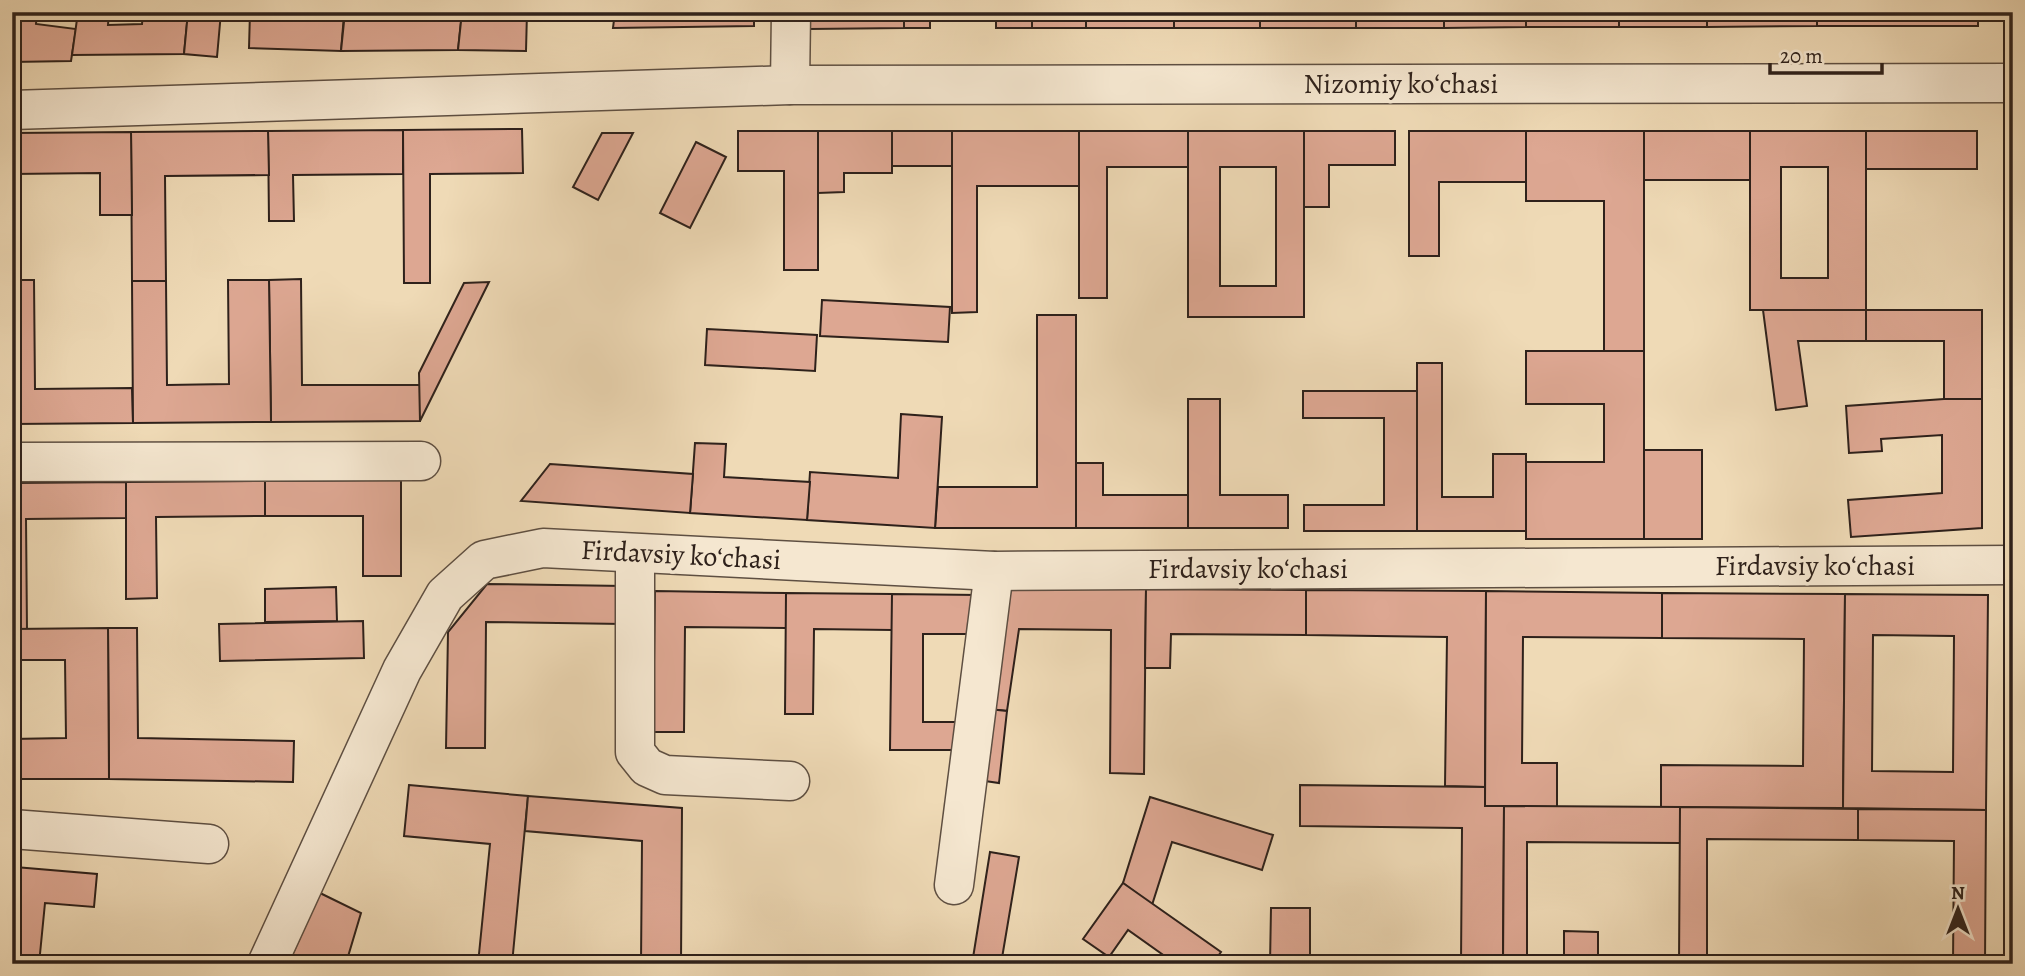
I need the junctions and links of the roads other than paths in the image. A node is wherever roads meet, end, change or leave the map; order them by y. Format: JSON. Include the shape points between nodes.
{"nodes":[{"id":1,"x":791,"y":12,"type":"edge"},
{"id":2,"x":2013,"y":83,"type":"edge"},
{"id":3,"x":790,"y":85,"type":"junction"},
{"id":4,"x":12,"y":110,"type":"edge"},
{"id":5,"x":421,"y":460,"type":"dead end"},
{"id":6,"x":12,"y":462,"type":"edge"},
{"id":7,"x":635,"y":554,"type":"junction"},
{"id":8,"x":2013,"y":565,"type":"edge"},
{"id":9,"x":994,"y":571,"type":"junction"},
{"id":10,"x":790,"y":781,"type":"dead end"},
{"id":11,"x":12,"y":830,"type":"edge"},
{"id":12,"x":209,"y":844,"type":"dead end"},
{"id":13,"x":954,"y":885,"type":"dead end"},
{"id":14,"x":267,"y":964,"type":"edge"}],
"edges":[{"from":1,"to":3,"type":"street"},
{"from":2,"to":3,"type":"street","name":"Nizomiy koʻchasi"},
{"from":3,"to":4,"type":"street","name":"Nizomiy koʻchasi"},
{"from":5,"to":6,"type":"street"},
{"from":7,"to":9,"type":"street","name":"Firdavsiy koʻchasi"},
{"from":7,"to":10,"type":"street","via":[[635,752],[647,767],[664,775]]},
{"from":7,"to":14,"type":"street","name":"Firdavsiy koʻchasi","via":[[543,548],[484,560],[446,595],[402,670]]},
{"from":8,"to":9,"type":"street","name":"Firdavsiy koʻchasi"},
{"from":9,"to":13,"type":"street"},
{"from":11,"to":12,"type":"street"}]}
